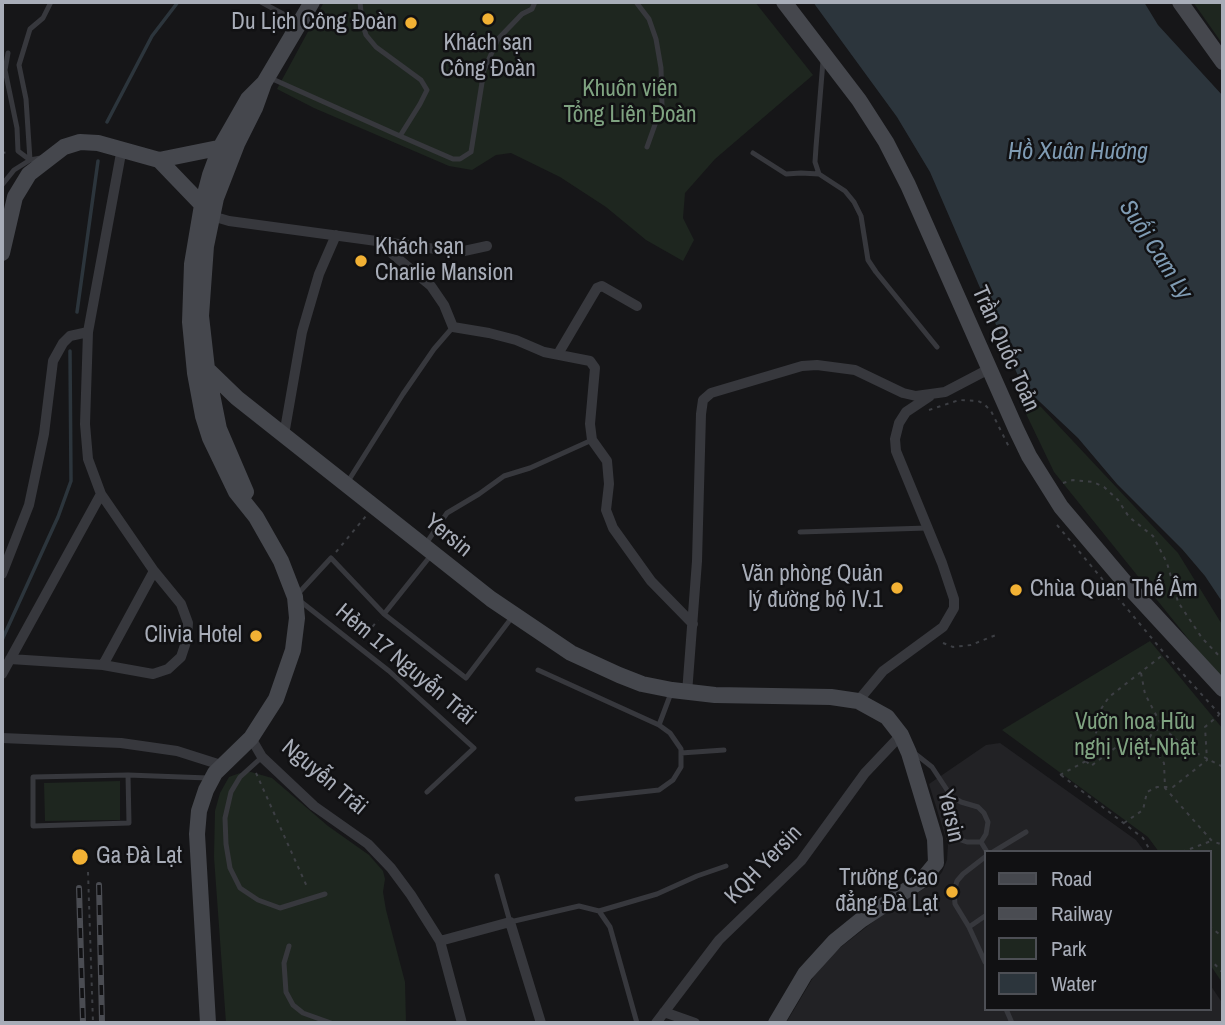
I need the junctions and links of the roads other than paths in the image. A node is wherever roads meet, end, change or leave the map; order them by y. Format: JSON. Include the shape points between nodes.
{"nodes":[{"id":1,"x":51,"y":2,"type":"edge"},
{"id":2,"x":261,"y":2,"type":"edge"},
{"id":3,"x":312,"y":2,"type":"edge"},
{"id":4,"x":360,"y":2,"type":"edge"},
{"id":5,"x":535,"y":2,"type":"edge"},
{"id":6,"x":636,"y":2,"type":"edge"},
{"id":7,"x":784,"y":2,"type":"edge"},
{"id":8,"x":1180,"y":2,"type":"edge"},
{"id":9,"x":299,"y":23,"type":"junction"},
{"id":10,"x":8,"y":53,"type":"dead end"},
{"id":11,"x":824,"y":54,"type":"junction"},
{"id":12,"x":1223,"y":62,"type":"edge"},
{"id":13,"x":266,"y":80,"type":"junction"},
{"id":14,"x":400,"y":136,"type":"junction"},
{"id":15,"x":237,"y":144,"type":"junction"},
{"id":16,"x":647,"y":147,"type":"dead end"},
{"id":17,"x":122,"y":148,"type":"junction"},
{"id":18,"x":220,"y":148,"type":"junction"},
{"id":19,"x":753,"y":153,"type":"dead end"},
{"id":20,"x":50,"y":156,"type":"junction"},
{"id":21,"x":30,"y":160,"type":"junction"},
{"id":22,"x":159,"y":160,"type":"junction"},
{"id":23,"x":819,"y":174,"type":"junction"},
{"id":24,"x":2,"y":185,"type":"edge"},
{"id":25,"x":207,"y":210,"type":"junction"},
{"id":26,"x":336,"y":235,"type":"junction"},
{"id":27,"x":379,"y":242,"type":"junction"},
{"id":28,"x":487,"y":246,"type":"dead end"},
{"id":29,"x":2,"y":253,"type":"edge"},
{"id":30,"x":637,"y":306,"type":"dead end"},
{"id":31,"x":453,"y":327,"type":"junction"},
{"id":32,"x":88,"y":332,"type":"junction"},
{"id":33,"x":192,"y":342,"type":"junction"},
{"id":34,"x":937,"y":347,"type":"dead end"},
{"id":35,"x":558,"y":355,"type":"junction"},
{"id":36,"x":207,"y":369,"type":"junction"},
{"id":37,"x":989,"y":369,"type":"junction"},
{"id":38,"x":933,"y":395,"type":"junction"},
{"id":39,"x":284,"y":435,"type":"junction"},
{"id":40,"x":592,"y":440,"type":"junction"},
{"id":41,"x":346,"y":483,"type":"junction"},
{"id":42,"x":101,"y":494,"type":"junction"},
{"id":43,"x":256,"y":517,"type":"junction"},
{"id":44,"x":927,"y":528,"type":"junction"},
{"id":45,"x":800,"y":533,"type":"dead end"},
{"id":46,"x":428,"y":549,"type":"junction"},
{"id":47,"x":154,"y":571,"type":"junction"},
{"id":48,"x":2,"y":573,"type":"edge"},
{"id":49,"x":295,"y":597,"type":"junction"},
{"id":50,"x":383,"y":614,"type":"junction"},
{"id":51,"x":513,"y":616,"type":"junction"},
{"id":52,"x":693,"y":624,"type":"junction"},
{"id":53,"x":10,"y":659,"type":"junction"},
{"id":54,"x":103,"y":665,"type":"junction"},
{"id":55,"x":538,"y":670,"type":"dead end"},
{"id":56,"x":2,"y":674,"type":"edge"},
{"id":57,"x":1223,"y":689,"type":"edge"},
{"id":58,"x":680,"y":691,"type":"junction"},
{"id":59,"x":858,"y":701,"type":"junction"},
{"id":60,"x":659,"y":725,"type":"junction"},
{"id":61,"x":2,"y":738,"type":"edge"},
{"id":62,"x":251,"y":738,"type":"junction"},
{"id":63,"x":904,"y":742,"type":"junction"},
{"id":64,"x":724,"y":750,"type":"dead end"},
{"id":65,"x":681,"y":753,"type":"junction"},
{"id":66,"x":262,"y":757,"type":"junction"},
{"id":67,"x":221,"y":765,"type":"junction"},
{"id":68,"x":128,"y":775,"type":"junction"},
{"id":69,"x":212,"y":778,"type":"junction"},
{"id":70,"x":427,"y":792,"type":"dead end"},
{"id":71,"x":951,"y":796,"type":"junction"},
{"id":72,"x":577,"y":799,"type":"dead end"},
{"id":73,"x":1026,"y":832,"type":"dead end"},
{"id":74,"x":981,"y":842,"type":"junction"},
{"id":75,"x":986,"y":850,"type":"edge"},
{"id":76,"x":996,"y":850,"type":"edge"},
{"id":77,"x":984,"y":858,"type":"edge"},
{"id":78,"x":726,"y":866,"type":"dead end"},
{"id":79,"x":497,"y":876,"type":"dead end"},
{"id":80,"x":325,"y":894,"type":"dead end"},
{"id":81,"x":599,"y":911,"type":"junction"},
{"id":82,"x":984,"y":917,"type":"edge"},
{"id":83,"x":510,"y":922,"type":"junction"},
{"id":84,"x":969,"y":927,"type":"junction"},
{"id":85,"x":440,"y":942,"type":"junction"},
{"id":86,"x":289,"y":946,"type":"dead end"},
{"id":87,"x":984,"y":960,"type":"edge"},
{"id":88,"x":664,"y":1012,"type":"junction"},
{"id":89,"x":208,"y":1023,"type":"edge"},
{"id":90,"x":331,"y":1023,"type":"edge"},
{"id":91,"x":462,"y":1023,"type":"edge"},
{"id":92,"x":541,"y":1023,"type":"edge"},
{"id":93,"x":637,"y":1023,"type":"edge"},
{"id":94,"x":656,"y":1023,"type":"edge"},
{"id":95,"x":695,"y":1023,"type":"edge"},
{"id":96,"x":776,"y":1023,"type":"edge"}],
"edges":[{"from":1,"to":21,"type":"lane","via":[[43,18],[30,29],[19,65]]},
{"from":2,"to":9,"type":"lane"},
{"from":3,"to":9,"type":"main road","name":"Yersin"},
{"from":4,"to":14,"type":"lane","via":[[366,35],[427,90]]},
{"from":5,"to":14,"type":"lane","via":[[498,39],[484,70],[471,152],[453,159]]},
{"from":6,"to":16,"type":"lane","via":[[649,19],[661,68],[662,106]]},
{"from":7,"to":11,"type":"main road","name":"Trần Quốc Toản"},
{"from":8,"to":12,"type":"main road"},
{"from":9,"to":13,"type":"main road","name":"Yersin"},
{"from":10,"to":21,"type":"lane","via":[[5,70],[18,151]]},
{"from":11,"to":23,"type":"lane","via":[[815,162]]},
{"from":11,"to":37,"type":"main road","name":"Trần Quốc Toản","via":[[886,142]]},
{"from":13,"to":14,"type":"lane"},
{"from":13,"to":15,"type":"main road","name":"Yersin"},
{"from":13,"to":18,"type":"main road","name":"Yersin","via":[[248,99]]},
{"from":15,"to":18,"type":"main road"},
{"from":15,"to":25,"type":"main road","name":"Yersin"},
{"from":17,"to":20,"type":"main road","via":[[80,142]]},
{"from":17,"to":22,"type":"main road"},
{"from":17,"to":32,"type":"street"},
{"from":18,"to":22,"type":"main road"},
{"from":18,"to":25,"type":"main road","name":"Yersin"},
{"from":19,"to":23,"type":"lane","via":[[786,174]]},
{"from":20,"to":21,"type":"lane"},
{"from":20,"to":29,"type":"main road","via":[[29,174],[15,197]]},
{"from":21,"to":24,"type":"lane"},
{"from":22,"to":25,"type":"main road"},
{"from":23,"to":34,"type":"lane","via":[[854,202],[869,260]]},
{"from":25,"to":26,"type":"street","via":[[229,221]]},
{"from":25,"to":33,"type":"main road","name":"Yersin","via":[[192,264]]},
{"from":25,"to":36,"type":"main road","name":"Yersin","via":[[201,316]]},
{"from":26,"to":27,"type":"street"},
{"from":26,"to":39,"type":"street","via":[[302,332]]},
{"from":27,"to":28,"type":"street","via":[[464,251]]},
{"from":27,"to":31,"type":"street","via":[[431,286]]},
{"from":30,"to":35,"type":"street","via":[[602,286],[597,288]]},
{"from":31,"to":35,"type":"street"},
{"from":31,"to":41,"type":"lane"},
{"from":32,"to":42,"type":"street","via":[[85,424],[88,459]]},
{"from":32,"to":48,"type":"street","via":[[70,336],[53,361],[29,505]]},
{"from":33,"to":36,"type":"main road","name":"Yersin"},
{"from":33,"to":43,"type":"main road","name":"Nguyễn Trãi","via":[[210,438],[236,492]]},
{"from":35,"to":40,"type":"street","via":[[590,361],[595,368]]},
{"from":36,"to":39,"type":"main road","name":"Yersin"},
{"from":36,"to":43,"type":"main road","name":"Nguyễn Trãi","via":[[219,429]]},
{"from":37,"to":38,"type":"street"},
{"from":37,"to":57,"type":"main road","name":"Trần Quốc Toản","via":[[1029,456],[1061,507]]},
{"from":38,"to":44,"type":"street","via":[[906,412],[895,439],[900,464]]},
{"from":38,"to":52,"type":"street","via":[[903,393],[855,370],[809,366],[770,374],[711,393],[703,400]]},
{"from":39,"to":41,"type":"main road","name":"Yersin"},
{"from":40,"to":46,"type":"lane","via":[[504,476],[447,513]]},
{"from":40,"to":52,"type":"street","via":[[607,461],[606,510],[613,528],[651,580]]},
{"from":41,"to":46,"type":"main road","name":"Yersin"},
{"from":42,"to":47,"type":"street"},
{"from":42,"to":53,"type":"street"},
{"from":43,"to":49,"type":"main road","name":"Nguyễn Trãi"},
{"from":44,"to":45,"type":"lane"},
{"from":44,"to":59,"type":"street","via":[[950,584],[954,599],[951,616],[943,627],[883,671]]},
{"from":46,"to":50,"type":"lane"},
{"from":46,"to":51,"type":"main road","name":"Yersin"},
{"from":47,"to":54,"type":"street"},
{"from":47,"to":54,"type":"street","via":[[181,604],[188,623],[181,657],[168,669],[153,674]]},
{"from":49,"to":50,"type":"lane","via":[[331,558]]},
{"from":49,"to":62,"type":"main road","name":"Nguyễn Trãi","via":[[293,650],[276,699]]},
{"from":49,"to":70,"type":"lane","name":"Hẻm 17 Nguyễn Trãi","via":[[389,670],[474,748]]},
{"from":50,"to":51,"type":"lane","via":[[466,678]]},
{"from":51,"to":58,"type":"main road","name":"Yersin","via":[[611,672]]},
{"from":52,"to":58,"type":"street"},
{"from":53,"to":54,"type":"street"},
{"from":53,"to":56,"type":"street"},
{"from":55,"to":60,"type":"lane"},
{"from":58,"to":59,"type":"main road","name":"Yersin"},
{"from":58,"to":60,"type":"lane"},
{"from":59,"to":63,"type":"main road","name":"Yersin","via":[[887,717]]},
{"from":60,"to":65,"type":"lane","via":[[670,733]]},
{"from":61,"to":67,"type":"street","via":[[121,743],[177,751]]},
{"from":62,"to":66,"type":"street","name":"Nguyễn Trãi"},
{"from":62,"to":67,"type":"main road"},
{"from":63,"to":71,"type":"lane","via":[[932,768]]},
{"from":63,"to":88,"type":"street","name":"KQH Yersin","via":[[865,774],[801,861],[719,940]]},
{"from":63,"to":96,"type":"main road","name":"Yersin","via":[[935,839],[936,863],[922,880],[835,941],[805,974]]},
{"from":64,"to":65,"type":"lane"},
{"from":65,"to":72,"type":"lane","via":[[681,767],[659,790]]},
{"from":66,"to":80,"type":"lane","via":[[231,792],[225,818],[230,868],[240,888],[280,908]]},
{"from":66,"to":85,"type":"street","name":"Nguyễn Trãi","via":[[314,806],[368,844],[411,895]]},
{"from":67,"to":69,"type":"main road"},
{"from":68,"to":68,"type":"lane","via":[[33,777],[33,825],[129,823]]},
{"from":68,"to":69,"type":"lane"},
{"from":69,"to":89,"type":"main road","via":[[199,811],[197,834]]},
{"from":71,"to":74,"type":"lane","via":[[984,813],[988,822]]},
{"from":71,"to":74,"type":"lane","via":[[954,835],[967,842]]},
{"from":73,"to":76,"type":"lane"},
{"from":74,"to":75,"type":"lane"},
{"from":77,"to":84,"type":"lane","via":[[963,874],[954,892],[955,904]]},
{"from":78,"to":81,"type":"lane"},
{"from":79,"to":83,"type":"lane"},
{"from":81,"to":83,"type":"lane","via":[[579,905]]},
{"from":81,"to":93,"type":"lane","via":[[610,927]]},
{"from":82,"to":84,"type":"lane"},
{"from":83,"to":85,"type":"street"},
{"from":83,"to":92,"type":"street"},
{"from":84,"to":87,"type":"lane"},
{"from":85,"to":91,"type":"street","name":"Nguyễn Trãi"},
{"from":86,"to":90,"type":"lane","via":[[284,963],[286,992],[293,1005]]},
{"from":88,"to":94,"type":"street","name":"KQH Yersin"},
{"from":88,"to":95,"type":"street"}]}
